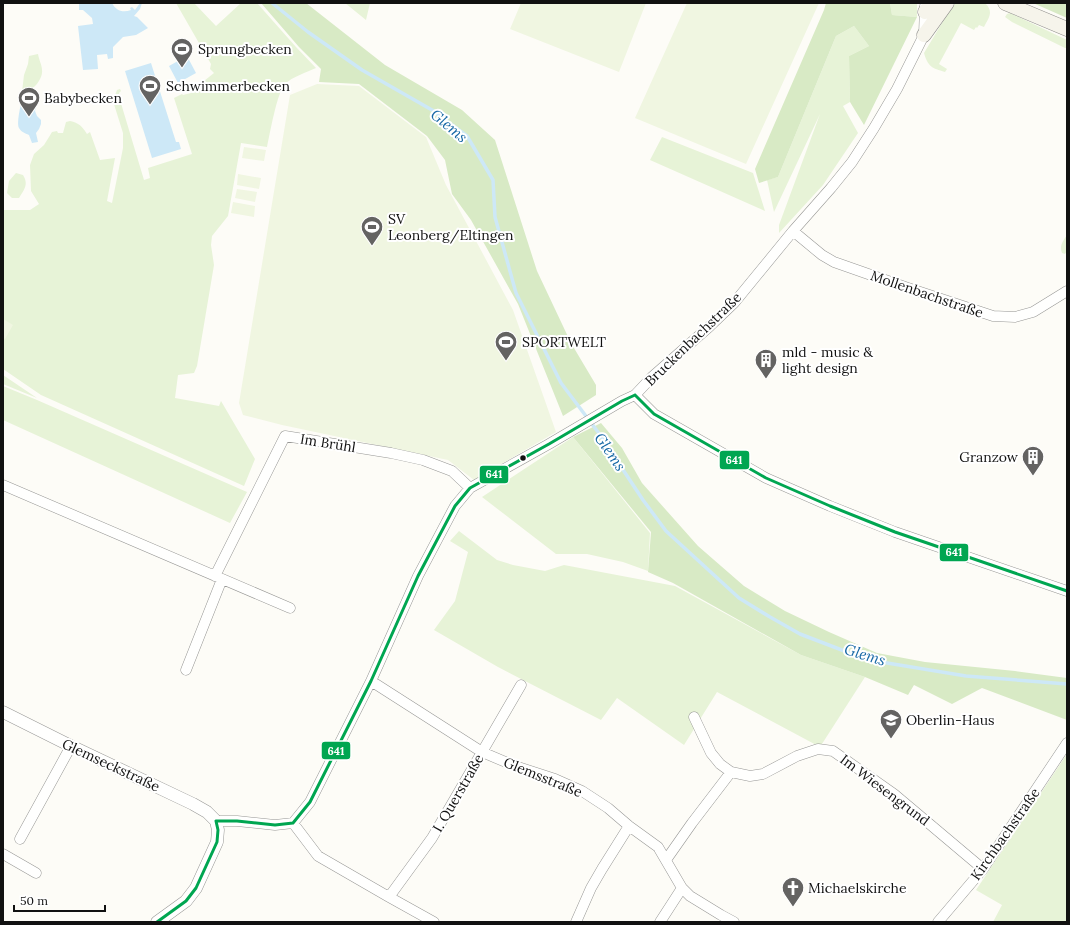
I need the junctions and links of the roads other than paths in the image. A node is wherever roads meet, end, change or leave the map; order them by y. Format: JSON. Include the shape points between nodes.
{"nodes":[{"id":1,"x":947,"y":3,"type":"edge"},
{"id":2,"x":1005,"y":3,"type":"edge"},
{"id":3,"x":927,"y":6,"type":"edge"},
{"id":4,"x":1067,"y":29,"type":"edge"},
{"id":5,"x":924,"y":35,"type":"junction"},
{"id":6,"x":793,"y":231,"type":"junction"},
{"id":7,"x":1067,"y":290,"type":"edge"},
{"id":8,"x":635,"y":395,"type":"junction"},
{"id":9,"x":3,"y":485,"type":"edge"},
{"id":10,"x":470,"y":488,"type":"junction"},
{"id":11,"x":218,"y":577,"type":"junction"},
{"id":12,"x":1067,"y":591,"type":"edge"},
{"id":13,"x":290,"y":608,"type":"dead end"},
{"id":14,"x":186,"y":670,"type":"dead end"},
{"id":15,"x":370,"y":680,"type":"junction"},
{"id":16,"x":521,"y":685,"type":"dead end"},
{"id":17,"x":3,"y":712,"type":"edge"},
{"id":18,"x":694,"y":717,"type":"dead end"},
{"id":19,"x":1067,"y":743,"type":"edge"},
{"id":20,"x":71,"y":746,"type":"junction"},
{"id":21,"x":482,"y":752,"type":"junction"},
{"id":22,"x":731,"y":772,"type":"junction"},
{"id":23,"x":216,"y":821,"type":"junction"},
{"id":24,"x":293,"y":823,"type":"junction"},
{"id":25,"x":629,"y":826,"type":"junction"},
{"id":26,"x":20,"y":839,"type":"dead end"},
{"id":27,"x":3,"y":854,"type":"edge"},
{"id":28,"x":666,"y":860,"type":"junction"},
{"id":29,"x":983,"y":869,"type":"junction"},
{"id":30,"x":36,"y":873,"type":"dead end"},
{"id":31,"x":682,"y":888,"type":"junction"},
{"id":32,"x":389,"y":897,"type":"junction"},
{"id":33,"x":157,"y":922,"type":"edge"},
{"id":34,"x":434,"y":922,"type":"edge"},
{"id":35,"x":576,"y":922,"type":"edge"},
{"id":36,"x":660,"y":922,"type":"edge"},
{"id":37,"x":734,"y":922,"type":"edge"},
{"id":38,"x":938,"y":922,"type":"edge"}],
"edges":[{"from":1,"to":5,"type":"main road"},
{"from":2,"to":4,"type":"main road"},
{"from":3,"to":5,"type":"street","name":"Bruckenbachstraße"},
{"from":5,"to":6,"type":"street","name":"Bruckenbachstraße","via":[[897,89],[852,162]]},
{"from":6,"to":7,"type":"street","name":"Mollenbachstraße","via":[[834,262],[993,316],[1015,317],[1033,312]]},
{"from":6,"to":8,"type":"street","name":"Bruckenbachstraße","via":[[734,303]]},
{"from":8,"to":10,"type":"street","name":"Bruckenbachstraße"},
{"from":8,"to":12,"type":"street","via":[[654,414],[766,478],[895,532]]},
{"from":9,"to":11,"type":"street"},
{"from":10,"to":11,"type":"street","name":"Im Brühl","via":[[452,471],[422,460],[285,436]]},
{"from":10,"to":15,"type":"street","name":"Bruckenbachstraße","via":[[455,506],[418,576]]},
{"from":11,"to":13,"type":"street"},
{"from":11,"to":14,"type":"street"},
{"from":15,"to":21,"type":"street","name":"Glemsstraße"},
{"from":15,"to":24,"type":"street","name":"Bruckenbachstraße","via":[[310,802]]},
{"from":16,"to":21,"type":"street","name":"I. Querstraße"},
{"from":17,"to":20,"type":"street","name":"Glemseckstraße"},
{"from":18,"to":22,"type":"street","name":"Im Wiesengrund","via":[[711,753]]},
{"from":19,"to":29,"type":"street","name":"Kirchbachstraße"},
{"from":20,"to":23,"type":"street","name":"Glemseckstraße","via":[[193,804]]},
{"from":20,"to":26,"type":"street"},
{"from":21,"to":25,"type":"street","name":"Glemsstraße","via":[[582,791]]},
{"from":21,"to":32,"type":"street","name":"I. Querstraße","via":[[432,838]]},
{"from":22,"to":28,"type":"street"},
{"from":22,"to":29,"type":"street","name":"Im Wiesengrund","via":[[750,776],[763,774],[797,756],[818,749],[833,751],[894,794]]},
{"from":23,"to":24,"type":"street","via":[[275,825]]},
{"from":23,"to":33,"type":"street","via":[[217,842],[196,888],[186,901]]},
{"from":24,"to":32,"type":"street","via":[[318,856]]},
{"from":25,"to":28,"type":"street","name":"Glemsstraße","via":[[658,847]]},
{"from":25,"to":35,"type":"street","via":[[591,888]]},
{"from":27,"to":30,"type":"street"},
{"from":28,"to":31,"type":"street","name":"Glemsstraße"},
{"from":29,"to":38,"type":"street","name":"Kirchbachstraße"},
{"from":31,"to":36,"type":"street"},
{"from":31,"to":37,"type":"street","name":"Glemsstraße","via":[[690,896]]},
{"from":32,"to":34,"type":"street"}]}
